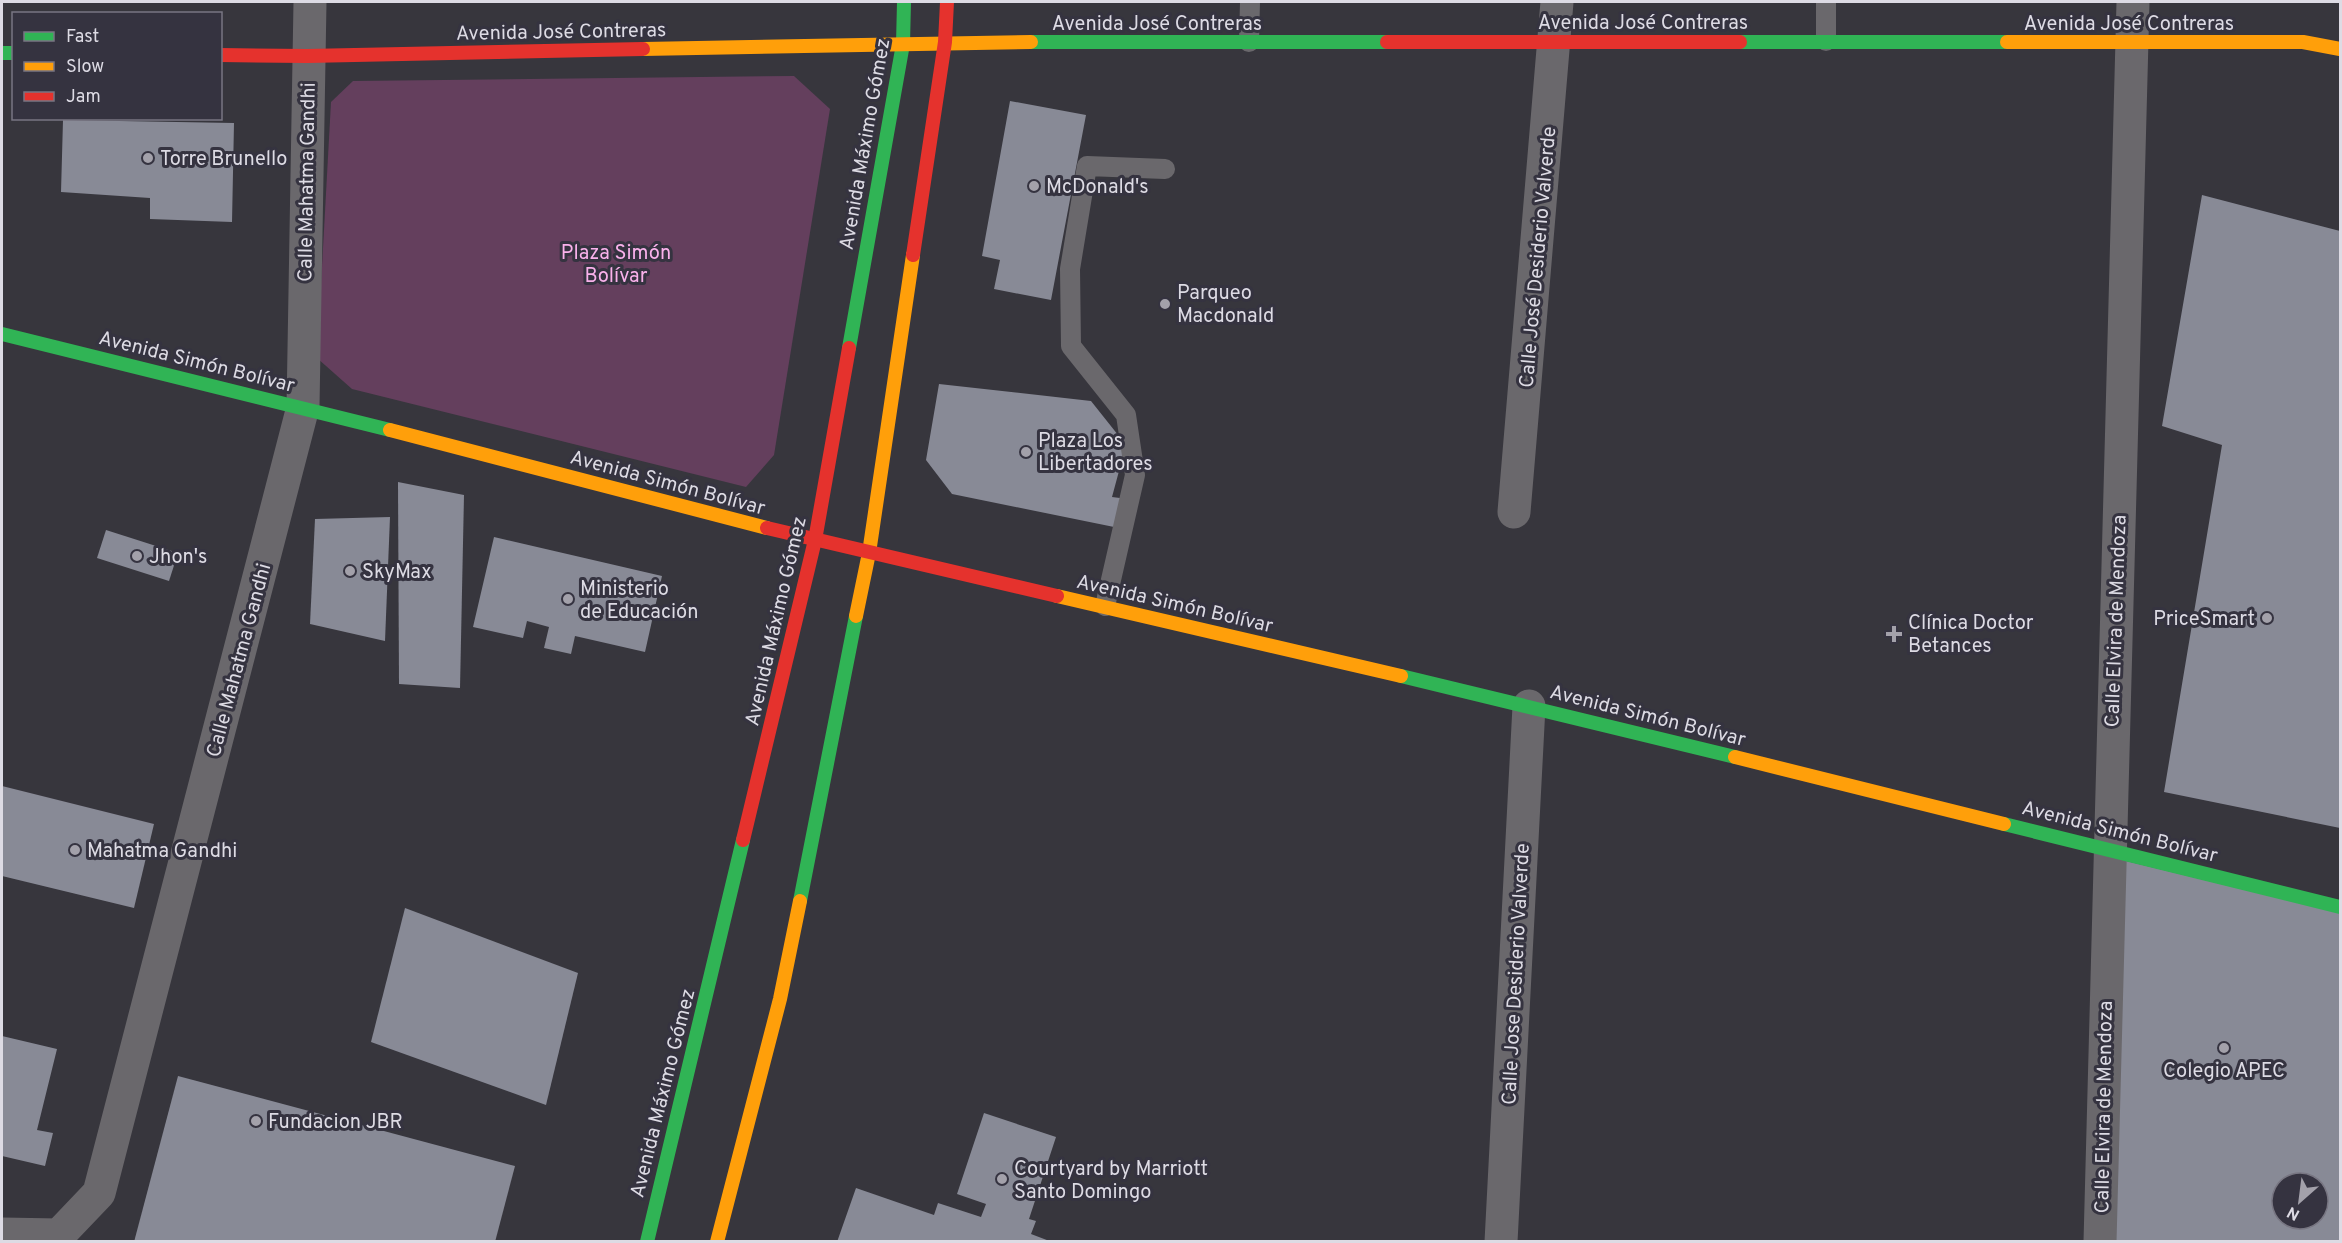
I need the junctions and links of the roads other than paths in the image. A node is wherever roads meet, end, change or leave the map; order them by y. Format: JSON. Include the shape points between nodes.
{"nodes":[{"id":1,"x":310,"y":2,"type":"edge"},
{"id":2,"x":904,"y":2,"type":"edge"},
{"id":3,"x":947,"y":2,"type":"edge"},
{"id":4,"x":1250,"y":2,"type":"edge"},
{"id":5,"x":1557,"y":2,"type":"edge"},
{"id":6,"x":1826,"y":2,"type":"edge"},
{"id":7,"x":2133,"y":2,"type":"edge"},
{"id":8,"x":1826,"y":41,"type":"junction"},
{"id":9,"x":945,"y":42,"type":"junction"},
{"id":10,"x":1249,"y":42,"type":"junction"},
{"id":11,"x":1556,"y":42,"type":"junction"},
{"id":12,"x":903,"y":44,"type":"junction"},
{"id":13,"x":2132,"y":44,"type":"junction"},
{"id":14,"x":2340,"y":50,"type":"edge"},
{"id":15,"x":222,"y":55,"type":"edge"},
{"id":16,"x":307,"y":56,"type":"junction"},
{"id":17,"x":1165,"y":169,"type":"dead end"},
{"id":18,"x":2,"y":334,"type":"edge"},
{"id":19,"x":303,"y":407,"type":"junction"},
{"id":20,"x":1514,"y":512,"type":"dead end"},
{"id":21,"x":815,"y":540,"type":"junction"},
{"id":22,"x":869,"y":553,"type":"junction"},
{"id":23,"x":1105,"y":606,"type":"junction"},
{"id":24,"x":1529,"y":706,"type":"junction"},
{"id":25,"x":2109,"y":848,"type":"junction"},
{"id":26,"x":2340,"y":907,"type":"edge"},
{"id":27,"x":2,"y":1234,"type":"edge"},
{"id":28,"x":647,"y":1242,"type":"edge"},
{"id":29,"x":717,"y":1242,"type":"edge"},
{"id":30,"x":1501,"y":1242,"type":"edge"},
{"id":31,"x":2100,"y":1242,"type":"edge"}],
"edges":[{"from":1,"to":16,"type":"street","name":"Calle Mahatma Gandhi"},
{"from":2,"to":12,"type":"main road","name":"Avenida Máximo Gómez"},
{"from":3,"to":9,"type":"main road"},
{"from":4,"to":10,"type":"lane"},
{"from":5,"to":11,"type":"street","name":"Calle José Desiderio Valverde"},
{"from":6,"to":8,"type":"lane"},
{"from":7,"to":13,"type":"street","name":"Calle Elvira de Mendoza"},
{"from":8,"to":11,"type":"main road","name":"Avenida José Contreras"},
{"from":8,"to":13,"type":"main road","name":"Avenida José Contreras"},
{"from":9,"to":10,"type":"main road","name":"Avenida José Contreras"},
{"from":9,"to":12,"type":"main road","name":"Avenida José Contreras"},
{"from":9,"to":22,"type":"main road"},
{"from":10,"to":11,"type":"main road","name":"Avenida José Contreras"},
{"from":11,"to":20,"type":"street","name":"Calle José Desiderio Valverde"},
{"from":12,"to":16,"type":"main road","name":"Avenida José Contreras"},
{"from":12,"to":21,"type":"main road","name":"Avenida Máximo Gómez"},
{"from":13,"to":14,"type":"main road","name":"Avenida José Contreras","via":[[2303,42]]},
{"from":13,"to":25,"type":"street","name":"Calle Elvira de Mendoza"},
{"from":15,"to":16,"type":"main road","name":"Avenida José Contreras"},
{"from":16,"to":19,"type":"street","name":"Calle Mahatma Gandhi"},
{"from":17,"to":23,"type":"lane","via":[[1087,166],[1070,269],[1071,346],[1126,415],[1135,475]]},
{"from":18,"to":19,"type":"main road","name":"Avenida Simón Bolívar"},
{"from":19,"to":21,"type":"main road","name":"Avenida Simón Bolívar"},
{"from":19,"to":27,"type":"street","name":"Calle Mahatma Gandhi","via":[[99,1194],[59,1235]]},
{"from":21,"to":22,"type":"main road","name":"Avenida Simón Bolívar"},
{"from":21,"to":28,"type":"main road","name":"Avenida Máximo Gómez"},
{"from":22,"to":23,"type":"main road","name":"Avenida Simón Bolívar"},
{"from":22,"to":29,"type":"main road","via":[[780,999]]},
{"from":23,"to":24,"type":"main road","name":"Avenida Simón Bolívar"},
{"from":24,"to":25,"type":"main road","name":"Avenida Simón Bolívar"},
{"from":24,"to":30,"type":"street","name":"Calle Jose Desiderio Valverde"},
{"from":25,"to":26,"type":"main road","name":"Avenida Simón Bolívar"},
{"from":25,"to":31,"type":"street","name":"Calle Elvira de Mendoza"}]}
